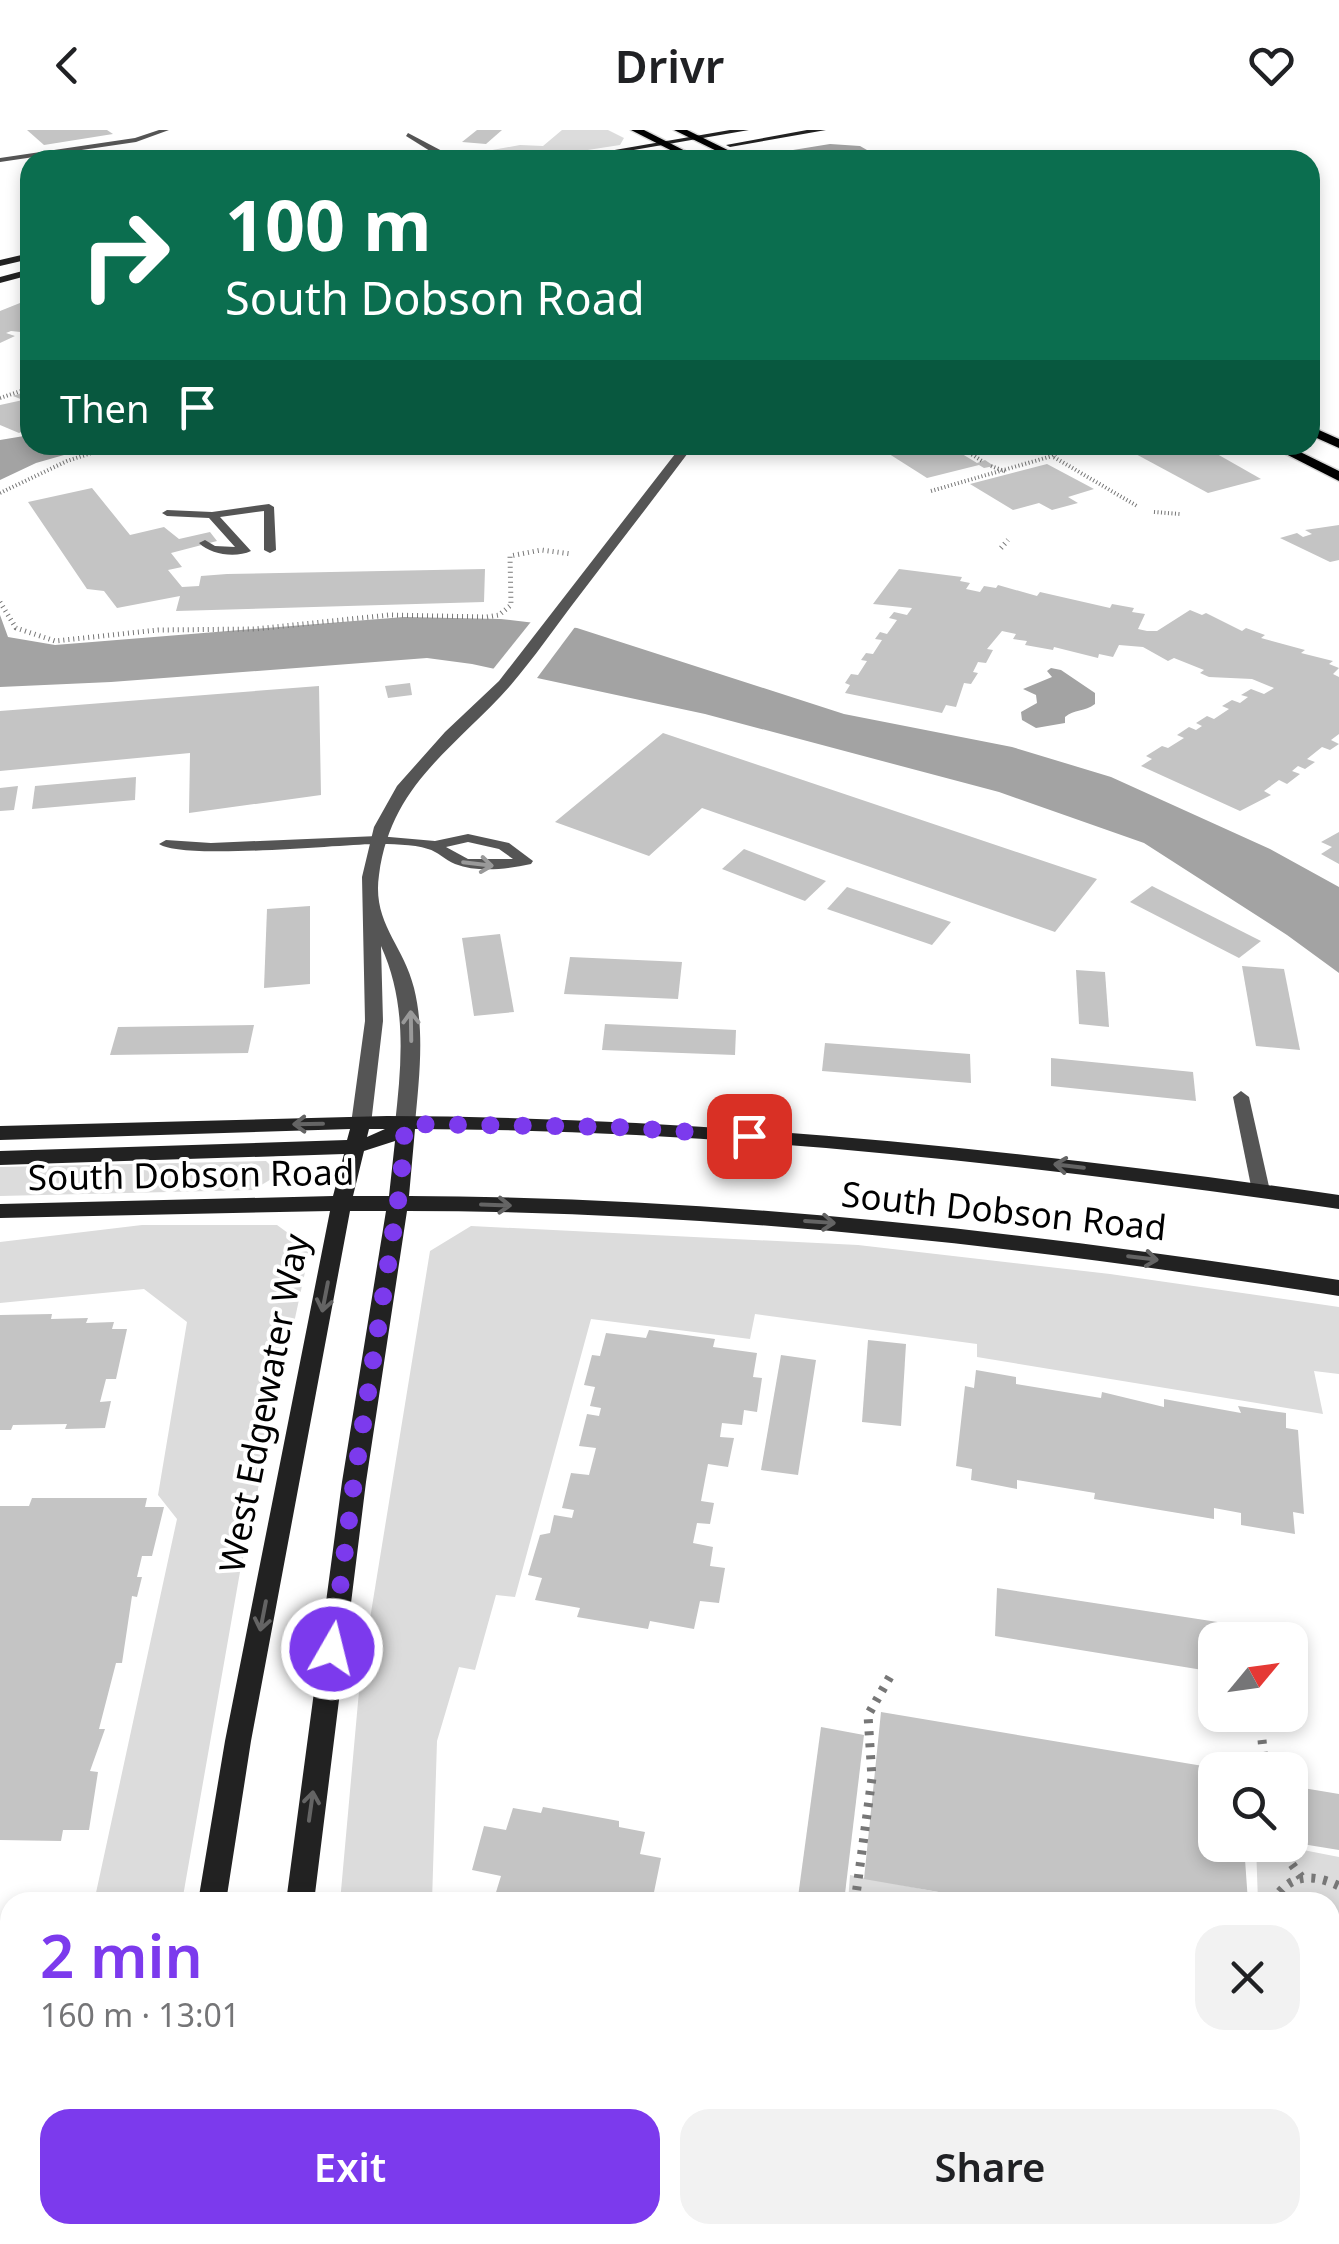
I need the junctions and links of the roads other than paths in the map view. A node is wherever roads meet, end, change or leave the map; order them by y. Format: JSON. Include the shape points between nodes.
{"nodes":[{"id":1,"x":166,"y":130,"type":"edge"},
{"id":2,"x":636,"y":130,"type":"edge"},
{"id":3,"x":679,"y":130,"type":"edge"},
{"id":4,"x":745,"y":130,"type":"edge"},
{"id":5,"x":822,"y":130,"type":"edge"},
{"id":6,"x":408,"y":135,"type":"dead end"},
{"id":7,"x":696,"y":138,"type":"junction"},
{"id":8,"x":663,"y":143,"type":"junction"},
{"id":9,"x":716,"y":148,"type":"junction"},
{"id":10,"x":68,"y":150,"type":"edge"},
{"id":11,"x":434,"y":150,"type":"edge"},
{"id":12,"x":621,"y":150,"type":"edge"},
{"id":13,"x":677,"y":150,"type":"edge"},
{"id":14,"x":703,"y":150,"type":"edge"},
{"id":15,"x":720,"y":150,"type":"edge"},
{"id":16,"x":680,"y":455,"type":"edge"},
{"id":17,"x":1294,"y":455,"type":"edge"},
{"id":18,"x":1339,"y":477,"type":"edge"},
{"id":19,"x":167,"y":513,"type":"dead end"},
{"id":20,"x":212,"y":514,"type":"junction"},
{"id":21,"x":206,"y":543,"type":"dead end"},
{"id":22,"x":270,"y":550,"type":"dead end"},
{"id":23,"x":378,"y":840,"type":"junction"},
{"id":24,"x":166,"y":844,"type":"dead end"},
{"id":25,"x":435,"y":845,"type":"junction"},
{"id":26,"x":371,"y":917,"type":"junction"},
{"id":27,"x":1241,"y":1098,"type":"dead end"},
{"id":28,"x":361,"y":1124,"type":"junction"},
{"id":29,"x":405,"y":1124,"type":"junction"},
{"id":30,"x":0,"y":1133,"type":"edge"},
{"id":31,"x":355,"y":1147,"type":"junction"},
{"id":32,"x":0,"y":1158,"type":"edge"},
{"id":33,"x":1261,"y":1191,"type":"junction"},
{"id":34,"x":342,"y":1201,"type":"junction"},
{"id":35,"x":1339,"y":1202,"type":"edge"},
{"id":36,"x":398,"y":1203,"type":"junction"},
{"id":37,"x":0,"y":1211,"type":"edge"},
{"id":38,"x":1339,"y":1288,"type":"edge"},
{"id":39,"x":214,"y":1892,"type":"edge"},
{"id":40,"x":301,"y":1892,"type":"edge"}],
"edges":[{"from":1,"to":10,"type":"lane"},
{"from":2,"to":8,"type":"main road"},
{"from":3,"to":7,"type":"main road"},
{"from":4,"to":7,"type":"main road"},
{"from":5,"to":9,"type":"main road"},
{"from":6,"to":11,"type":"lane"},
{"from":7,"to":8,"type":"main road"},
{"from":7,"to":9,"type":"main road"},
{"from":8,"to":12,"type":"main road"},
{"from":8,"to":13,"type":"main road"},
{"from":9,"to":14,"type":"main road"},
{"from":9,"to":15,"type":"main road"},
{"from":16,"to":23,"type":"street","name":"West Edgewater Way","via":[[504,684],[402,790]]},
{"from":17,"to":18,"type":"main road"},
{"from":19,"to":20,"type":"lane","via":[[186,521]]},
{"from":20,"to":21,"type":"lane","via":[[245,551]]},
{"from":20,"to":22,"type":"lane","via":[[269,507]]},
{"from":23,"to":24,"type":"lane"},
{"from":23,"to":25,"type":"lane"},
{"from":23,"to":26,"type":"street","name":"West Edgewater Way"},
{"from":25,"to":25,"type":"lane","one_way":true,"via":[[448,859],[488,867],[526,861],[504,846],[468,838]]},
{"from":26,"to":28,"type":"street","name":"West Edgewater Way","via":[[374,1021]]},
{"from":29,"to":26,"type":"street","one_way":true,"via":[[410,999],[389,940]]},
{"from":27,"to":33,"type":"lane"},
{"from":28,"to":29,"type":"main road","name":"South Dobson Road"},
{"from":28,"to":30,"type":"main road","name":"South Dobson Road","one_way":true},
{"from":28,"to":31,"type":"main road","name":"West Edgewater Way"},
{"from":29,"to":31,"type":"main road","via":[[384,1140]]},
{"from":33,"to":29,"type":"main road","name":"South Dobson Road","one_way":true,"via":[[994,1156],[730,1135]]},
{"from":29,"to":36,"type":"main road"},
{"from":31,"to":32,"type":"main road"},
{"from":31,"to":34,"type":"main road","name":"West Edgewater Way"},
{"from":33,"to":35,"type":"main road","name":"South Dobson Road"},
{"from":34,"to":36,"type":"main road","name":"South Dobson Road"},
{"from":34,"to":37,"type":"main road","name":"South Dobson Road"},
{"from":34,"to":39,"type":"main road","name":"West Edgewater Way","one_way":true},
{"from":36,"to":38,"type":"main road","name":"South Dobson Road","one_way":true,"via":[[665,1210],[865,1225]]},
{"from":40,"to":36,"type":"main road","one_way":true}]}
